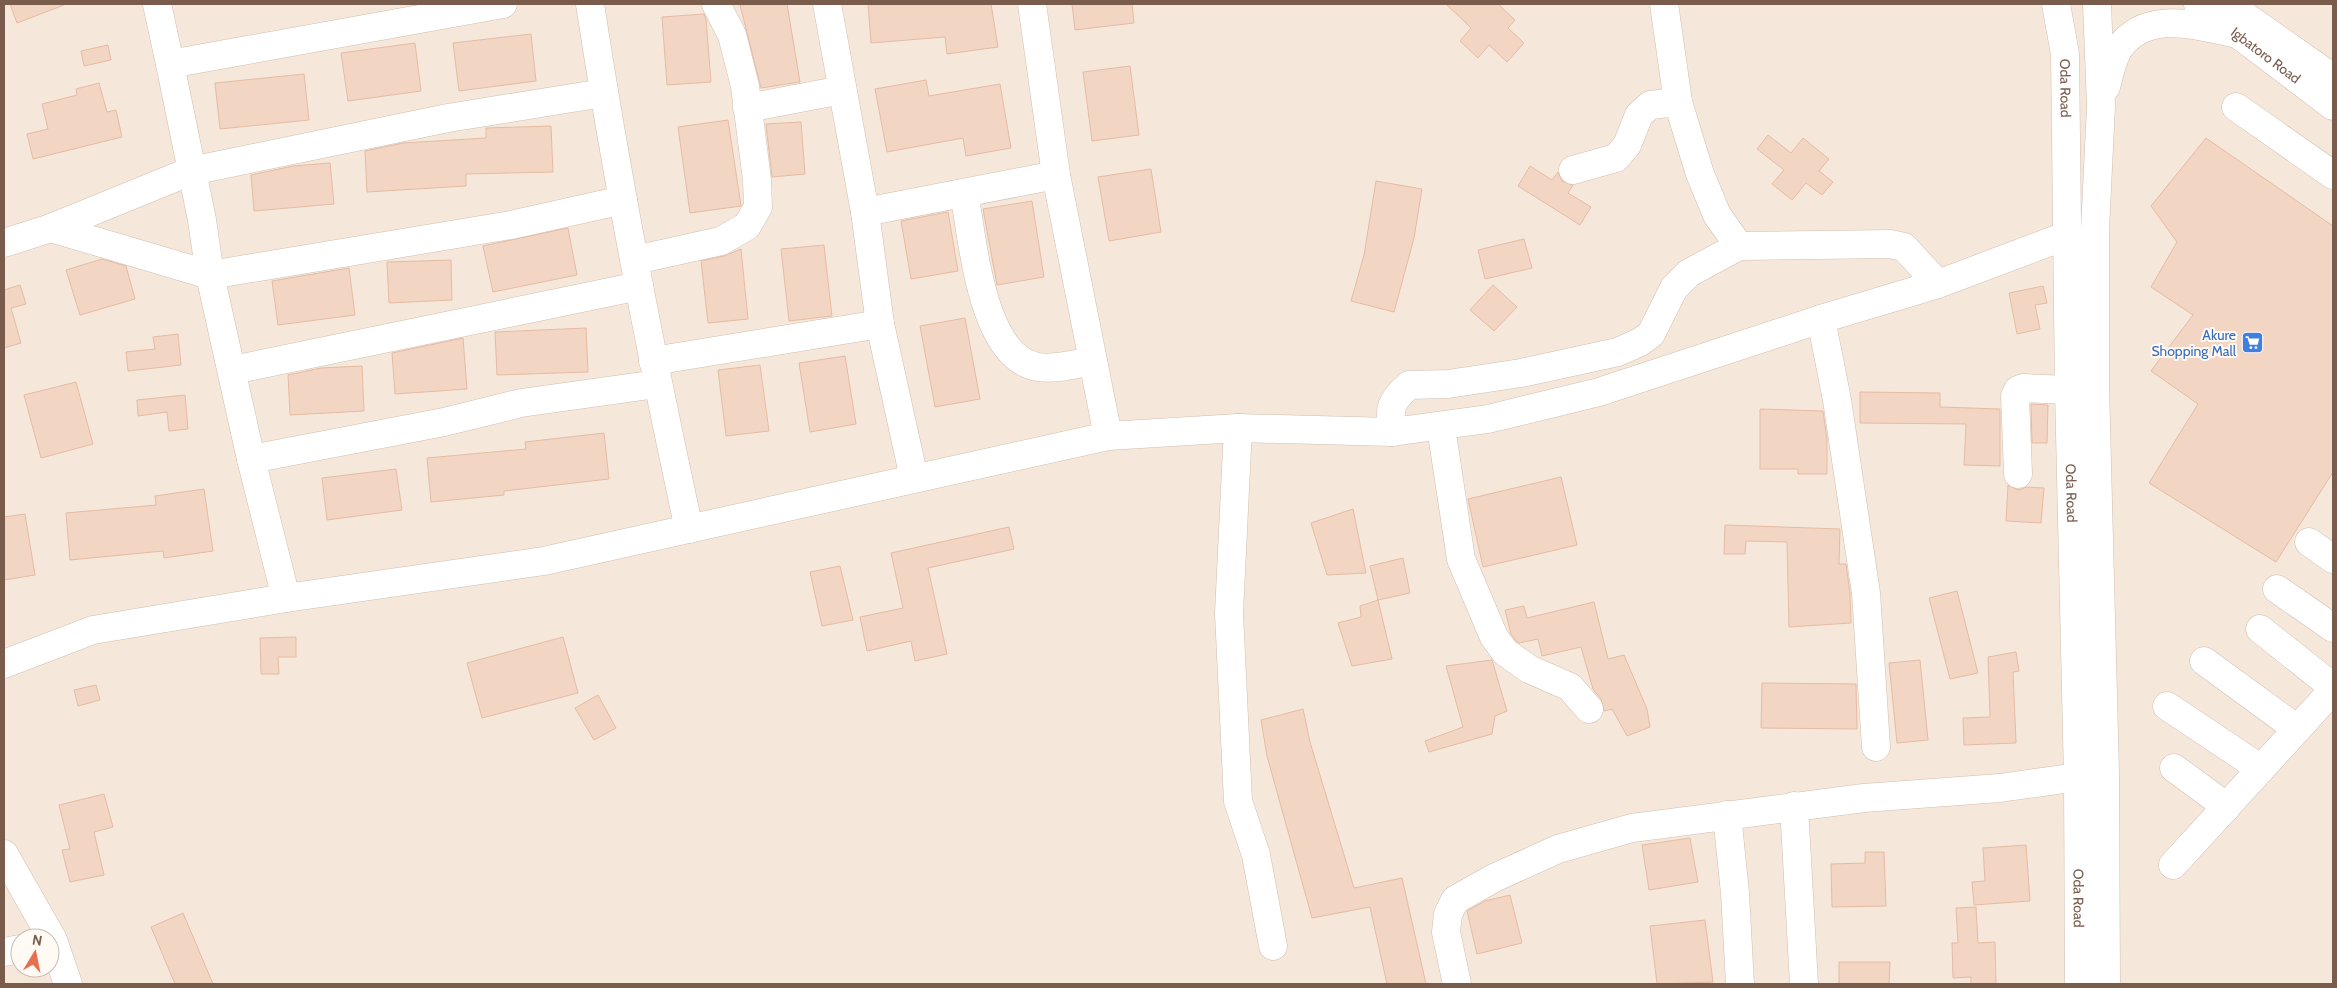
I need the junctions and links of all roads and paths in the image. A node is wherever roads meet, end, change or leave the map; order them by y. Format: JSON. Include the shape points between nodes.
{"nodes":[{"id":1,"x":157,"y":4,"type":"edge"},
{"id":2,"x":502,"y":4,"type":"edge"},
{"id":3,"x":590,"y":4,"type":"edge"},
{"id":4,"x":716,"y":4,"type":"edge"},
{"id":5,"x":827,"y":4,"type":"edge"},
{"id":6,"x":1032,"y":4,"type":"edge"},
{"id":7,"x":1664,"y":4,"type":"edge"},
{"id":8,"x":2056,"y":4,"type":"edge"},
{"id":9,"x":2097,"y":4,"type":"edge"},
{"id":10,"x":2198,"y":4,"type":"edge"},
{"id":11,"x":2228,"y":4,"type":"edge"},
{"id":12,"x":2238,"y":34,"type":"junction"},
{"id":13,"x":170,"y":64,"type":"junction"},
{"id":14,"x":2333,"y":78,"type":"edge"},
{"id":15,"x":842,"y":90,"type":"junction"},
{"id":16,"x":604,"y":93,"type":"junction"},
{"id":17,"x":1678,"y":102,"type":"junction"},
{"id":18,"x":2101,"y":106,"type":"junction"},
{"id":19,"x":2333,"y":106,"type":"edge"},
{"id":20,"x":2236,"y":107,"type":"dead end"},
{"id":21,"x":747,"y":108,"type":"junction"},
{"id":22,"x":1573,"y":170,"type":"dead end"},
{"id":23,"x":191,"y":171,"type":"junction"},
{"id":24,"x":2333,"y":174,"type":"edge"},
{"id":25,"x":1056,"y":175,"type":"junction"},
{"id":26,"x":964,"y":193,"type":"junction"},
{"id":27,"x":624,"y":200,"type":"junction"},
{"id":28,"x":865,"y":212,"type":"junction"},
{"id":29,"x":51,"y":228,"type":"junction"},
{"id":30,"x":2068,"y":235,"type":"junction"},
{"id":31,"x":6,"y":240,"type":"edge"},
{"id":32,"x":1739,"y":246,"type":"junction"},
{"id":33,"x":637,"y":273,"type":"junction"},
{"id":34,"x":210,"y":275,"type":"junction"},
{"id":35,"x":1938,"y":284,"type":"junction"},
{"id":36,"x":1821,"y":319,"type":"junction"},
{"id":37,"x":880,"y":324,"type":"junction"},
{"id":38,"x":1092,"y":360,"type":"junction"},
{"id":39,"x":233,"y":370,"type":"junction"},
{"id":40,"x":655,"y":373,"type":"junction"},
{"id":41,"x":2069,"y":390,"type":"junction"},
{"id":42,"x":1440,"y":427,"type":"junction"},
{"id":43,"x":1238,"y":428,"type":"junction"},
{"id":44,"x":1392,"y":432,"type":"junction"},
{"id":45,"x":1108,"y":436,"type":"junction"},
{"id":46,"x":251,"y":459,"type":"junction"},
{"id":47,"x":2018,"y":474,"type":"dead end"},
{"id":48,"x":914,"y":478,"type":"junction"},
{"id":49,"x":689,"y":530,"type":"junction"},
{"id":50,"x":2309,"y":542,"type":"dead end"},
{"id":51,"x":2333,"y":559,"type":"edge"},
{"id":52,"x":2277,"y":589,"type":"dead end"},
{"id":53,"x":286,"y":598,"type":"junction"},
{"id":54,"x":2333,"y":628,"type":"edge"},
{"id":55,"x":2260,"y":629,"type":"dead end"},
{"id":56,"x":2204,"y":661,"type":"dead end"},
{"id":57,"x":4,"y":664,"type":"edge"},
{"id":58,"x":2333,"y":689,"type":"edge"},
{"id":59,"x":2168,"y":706,"type":"dead end"},
{"id":60,"x":1590,"y":710,"type":"dead end"},
{"id":61,"x":2297,"y":730,"type":"junction"},
{"id":62,"x":1876,"y":747,"type":"dead end"},
{"id":63,"x":2174,"y":768,"type":"dead end"},
{"id":64,"x":2261,"y":769,"type":"junction"},
{"id":65,"x":2078,"y":778,"type":"junction"},
{"id":66,"x":1794,"y":806,"type":"junction"},
{"id":67,"x":2227,"y":807,"type":"junction"},
{"id":68,"x":1727,"y":815,"type":"junction"},
{"id":69,"x":4,"y":854,"type":"edge"},
{"id":70,"x":2173,"y":865,"type":"dead end"},
{"id":71,"x":44,"y":928,"type":"edge"},
{"id":72,"x":1272,"y":946,"type":"dead end"},
{"id":73,"x":60,"y":964,"type":"edge"},
{"id":74,"x":68,"y":984,"type":"edge"},
{"id":75,"x":1457,"y":984,"type":"edge"},
{"id":76,"x":1740,"y":984,"type":"edge"},
{"id":77,"x":1804,"y":984,"type":"edge"},
{"id":78,"x":2080,"y":984,"type":"edge"},
{"id":79,"x":2106,"y":984,"type":"edge"}],
"edges":[{"from":1,"to":13,"type":"street"},
{"from":2,"to":13,"type":"street"},
{"from":3,"to":16,"type":"street"},
{"from":4,"to":21,"type":"street","via":[[732,34]]},
{"from":5,"to":15,"type":"street"},
{"from":6,"to":25,"type":"street"},
{"from":7,"to":17,"type":"street"},
{"from":8,"to":30,"type":"street","name":"Oda Road","via":[[2065,54]]},
{"from":9,"to":18,"type":"street","name":"Oda Road"},
{"from":10,"to":12,"type":"street","name":"Igbatoro Road"},
{"from":11,"to":14,"type":"street","name":"Igbatoro Road"},
{"from":12,"to":18,"type":"street","via":[[2184,22],[2159,23],[2142,30],[2126,40],[2118,51]]},
{"from":12,"to":19,"type":"street","name":"Igbatoro Road"},
{"from":13,"to":23,"type":"street"},
{"from":15,"to":21,"type":"street"},
{"from":15,"to":28,"type":"street"},
{"from":16,"to":23,"type":"street","via":[[448,118]]},
{"from":16,"to":27,"type":"street"},
{"from":17,"to":22,"type":"street","via":[[1650,104],[1639,115],[1627,145],[1616,158]]},
{"from":17,"to":32,"type":"street","via":[[1700,174],[1717,215]]},
{"from":18,"to":79,"type":"street","name":"Oda Road","via":[[2095,230],[2095,385],[2105,773]]},
{"from":20,"to":24,"type":"street"},
{"from":21,"to":33,"type":"street","via":[[758,206],[747,226],[721,241]]},
{"from":23,"to":29,"type":"street"},
{"from":23,"to":34,"type":"street"},
{"from":25,"to":26,"type":"street"},
{"from":25,"to":38,"type":"street"},
{"from":26,"to":28,"type":"street"},
{"from":26,"to":38,"type":"street","via":[[985,306],[1002,343],[1020,359],[1037,367],[1052,368]]},
{"from":27,"to":33,"type":"street"},
{"from":27,"to":34,"type":"street","via":[[511,225]]},
{"from":28,"to":37,"type":"street"},
{"from":29,"to":31,"type":"street"},
{"from":29,"to":34,"type":"street"},
{"from":30,"to":35,"type":"street"},
{"from":30,"to":41,"type":"street","name":"Oda Road"},
{"from":32,"to":35,"type":"street","via":[[1904,246]]},
{"from":32,"to":44,"type":"street","via":[[1689,273],[1674,288],[1651,334],[1640,342],[1618,352],[1521,373],[1448,384],[1409,385],[1395,397],[1390,410]]},
{"from":33,"to":39,"type":"street"},
{"from":33,"to":40,"type":"street"},
{"from":34,"to":39,"type":"street"},
{"from":35,"to":36,"type":"street"},
{"from":36,"to":42,"type":"street","via":[[1599,392],[1488,419]]},
{"from":36,"to":62,"type":"street","via":[[1837,400],[1866,592]]},
{"from":37,"to":40,"type":"street"},
{"from":37,"to":48,"type":"street"},
{"from":38,"to":45,"type":"street"},
{"from":39,"to":46,"type":"street"},
{"from":40,"to":46,"type":"street","via":[[444,422]]},
{"from":40,"to":49,"type":"street"},
{"from":41,"to":47,"type":"street","via":[[2018,390]]},
{"from":41,"to":65,"type":"street","name":"Oda Road"},
{"from":42,"to":44,"type":"street"},
{"from":42,"to":60,"type":"street","via":[[1461,558],[1494,637],[1505,652],[1529,669],[1570,687]]},
{"from":43,"to":44,"type":"street"},
{"from":43,"to":45,"type":"street"},
{"from":43,"to":72,"type":"street","via":[[1229,613],[1238,801],[1256,855]]},
{"from":45,"to":48,"type":"street"},
{"from":46,"to":53,"type":"street"},
{"from":48,"to":49,"type":"street"},
{"from":49,"to":53,"type":"street","via":[[544,560]]},
{"from":50,"to":51,"type":"street"},
{"from":52,"to":54,"type":"street"},
{"from":53,"to":57,"type":"street","via":[[93,630]]},
{"from":55,"to":58,"type":"street"},
{"from":56,"to":61,"type":"street"},
{"from":58,"to":61,"type":"street"},
{"from":59,"to":64,"type":"street"},
{"from":61,"to":64,"type":"street"},
{"from":63,"to":67,"type":"street"},
{"from":64,"to":67,"type":"street"},
{"from":65,"to":66,"type":"street"},
{"from":65,"to":78,"type":"street","name":"Oda Road"},
{"from":66,"to":68,"type":"street"},
{"from":66,"to":77,"type":"street"},
{"from":67,"to":70,"type":"street"},
{"from":68,"to":75,"type":"street","via":[[1632,828],[1558,849],[1494,878],[1456,900],[1448,914],[1446,932]]},
{"from":68,"to":76,"type":"street"},
{"from":69,"to":71,"type":"street"},
{"from":73,"to":74,"type":"street"}]}
